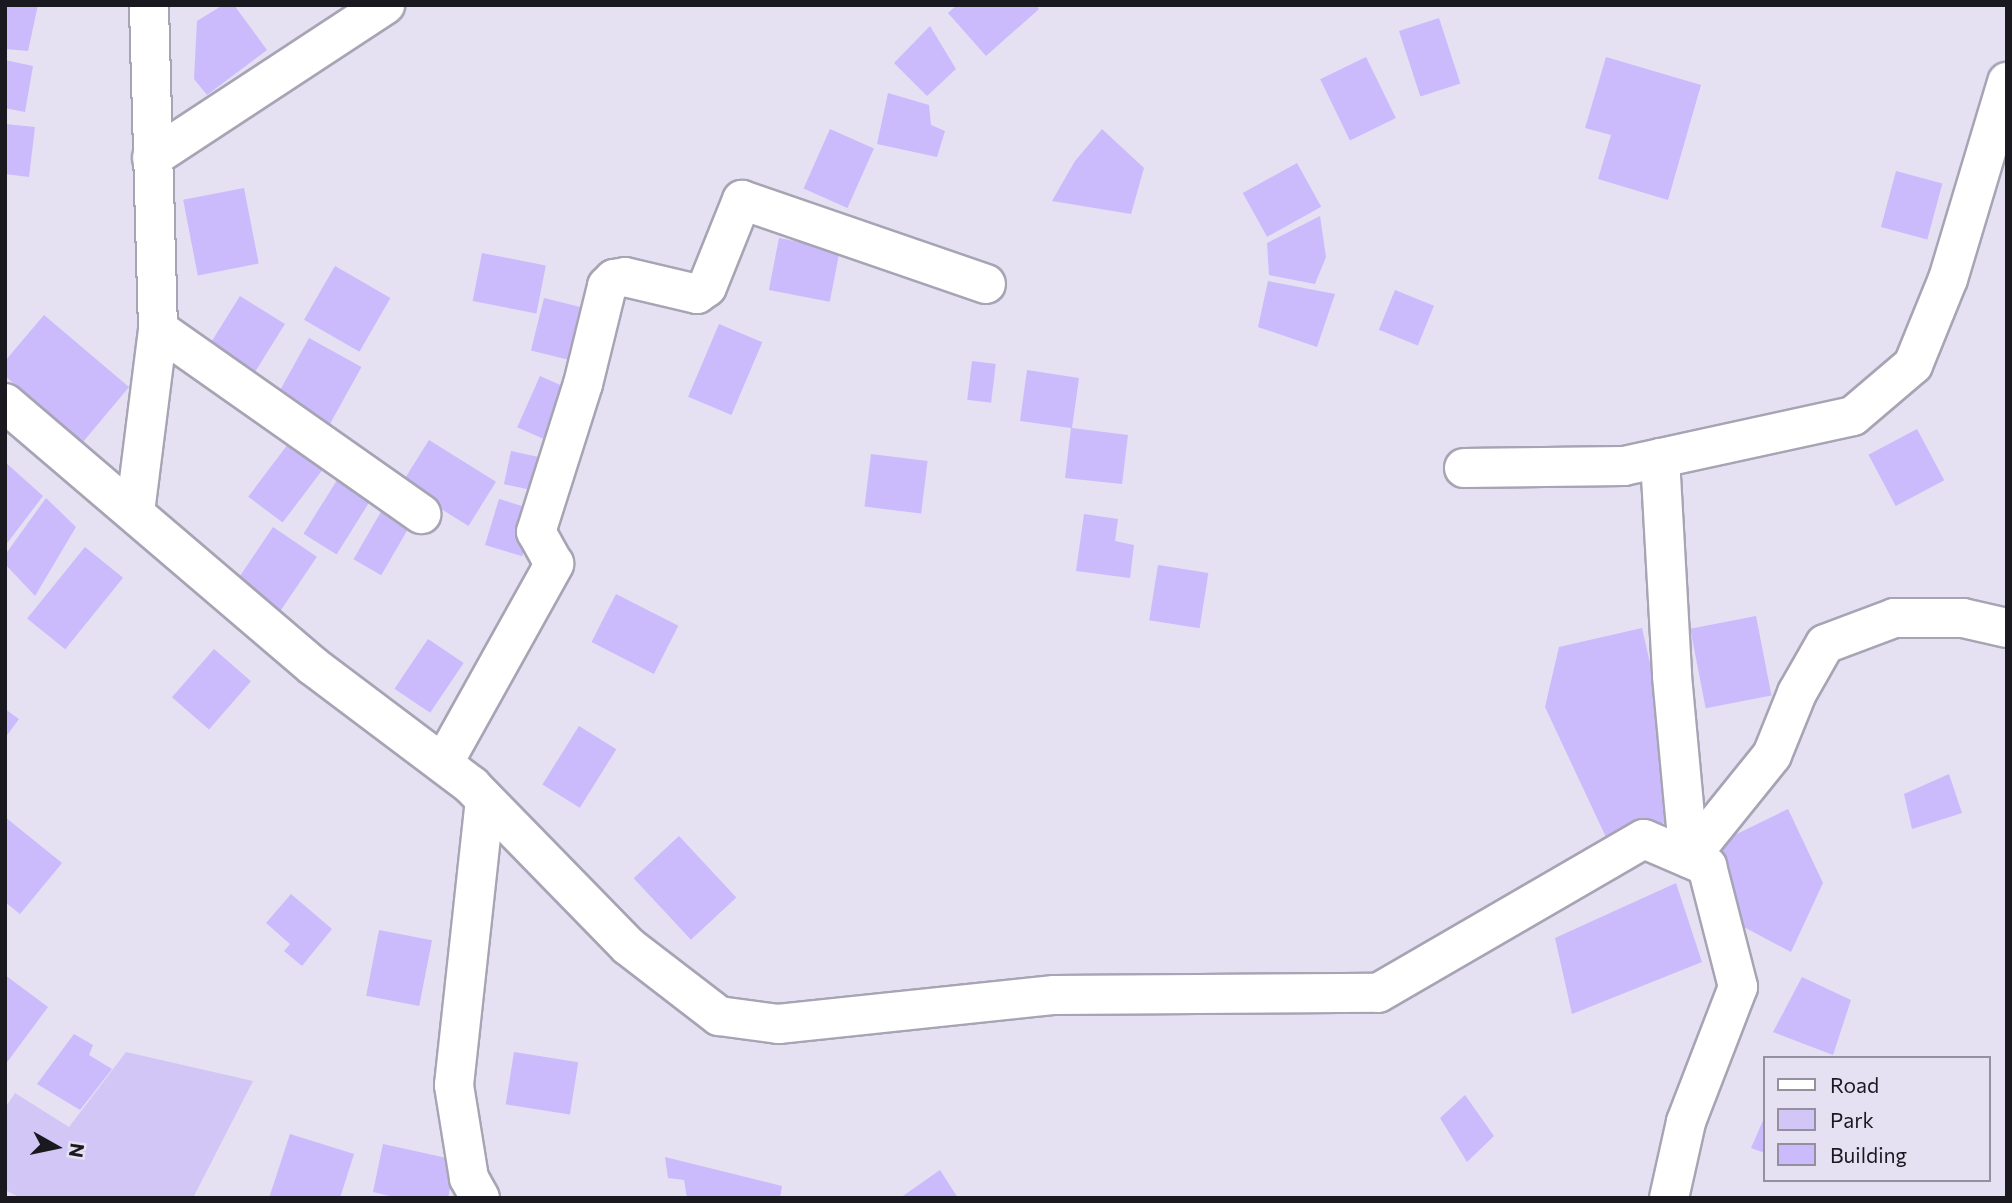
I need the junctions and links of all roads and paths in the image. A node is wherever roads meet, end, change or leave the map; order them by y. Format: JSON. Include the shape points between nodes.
{"nodes":[{"id":1,"x":149,"y":5,"type":"edge"},
{"id":2,"x":385,"y":5,"type":"edge"},
{"id":3,"x":2007,"y":82,"type":"edge"},
{"id":4,"x":152,"y":158,"type":"junction"},
{"id":5,"x":986,"y":284,"type":"dead end"},
{"id":6,"x":158,"y":329,"type":"junction"},
{"id":7,"x":5,"y":403,"type":"edge"},
{"id":8,"x":1660,"y":458,"type":"junction"},
{"id":9,"x":1464,"y":468,"type":"dead end"},
{"id":10,"x":135,"y":512,"type":"junction"},
{"id":11,"x":421,"y":514,"type":"dead end"},
{"id":12,"x":2007,"y":628,"type":"edge"},
{"id":13,"x":444,"y":762,"type":"junction"},
{"id":14,"x":485,"y":801,"type":"junction"},
{"id":15,"x":1689,"y":858,"type":"junction"},
{"id":16,"x":480,"y":1198,"type":"edge"},
{"id":17,"x":1669,"y":1198,"type":"edge"}],
"edges":[{"from":1,"to":4,"type":"street"},
{"from":2,"to":4,"type":"street"},
{"from":3,"to":8,"type":"street","via":[[1948,279],[1913,365],[1853,416]]},
{"from":4,"to":6,"type":"street"},
{"from":5,"to":13,"type":"street","via":[[742,200],[707,287],[696,294],[625,277],[614,279],[607,286],[583,384],[536,532],[554,564]]},
{"from":6,"to":10,"type":"street"},
{"from":6,"to":11,"type":"street"},
{"from":7,"to":10,"type":"street"},
{"from":8,"to":9,"type":"street","via":[[1624,466]]},
{"from":8,"to":15,"type":"street","via":[[1672,676]]},
{"from":10,"to":13,"type":"street","via":[[313,666]]},
{"from":12,"to":15,"type":"street","via":[[1963,618],[1894,618],[1825,644],[1797,693],[1772,755]]},
{"from":13,"to":14,"type":"street"},
{"from":14,"to":15,"type":"street","via":[[628,946],[719,1016],[778,1024],[1054,995],[1378,993],[1644,839]]},
{"from":14,"to":16,"type":"street","via":[[454,1085],[469,1178]]},
{"from":15,"to":17,"type":"street","via":[[1707,866],[1738,987],[1686,1122]]}]}
